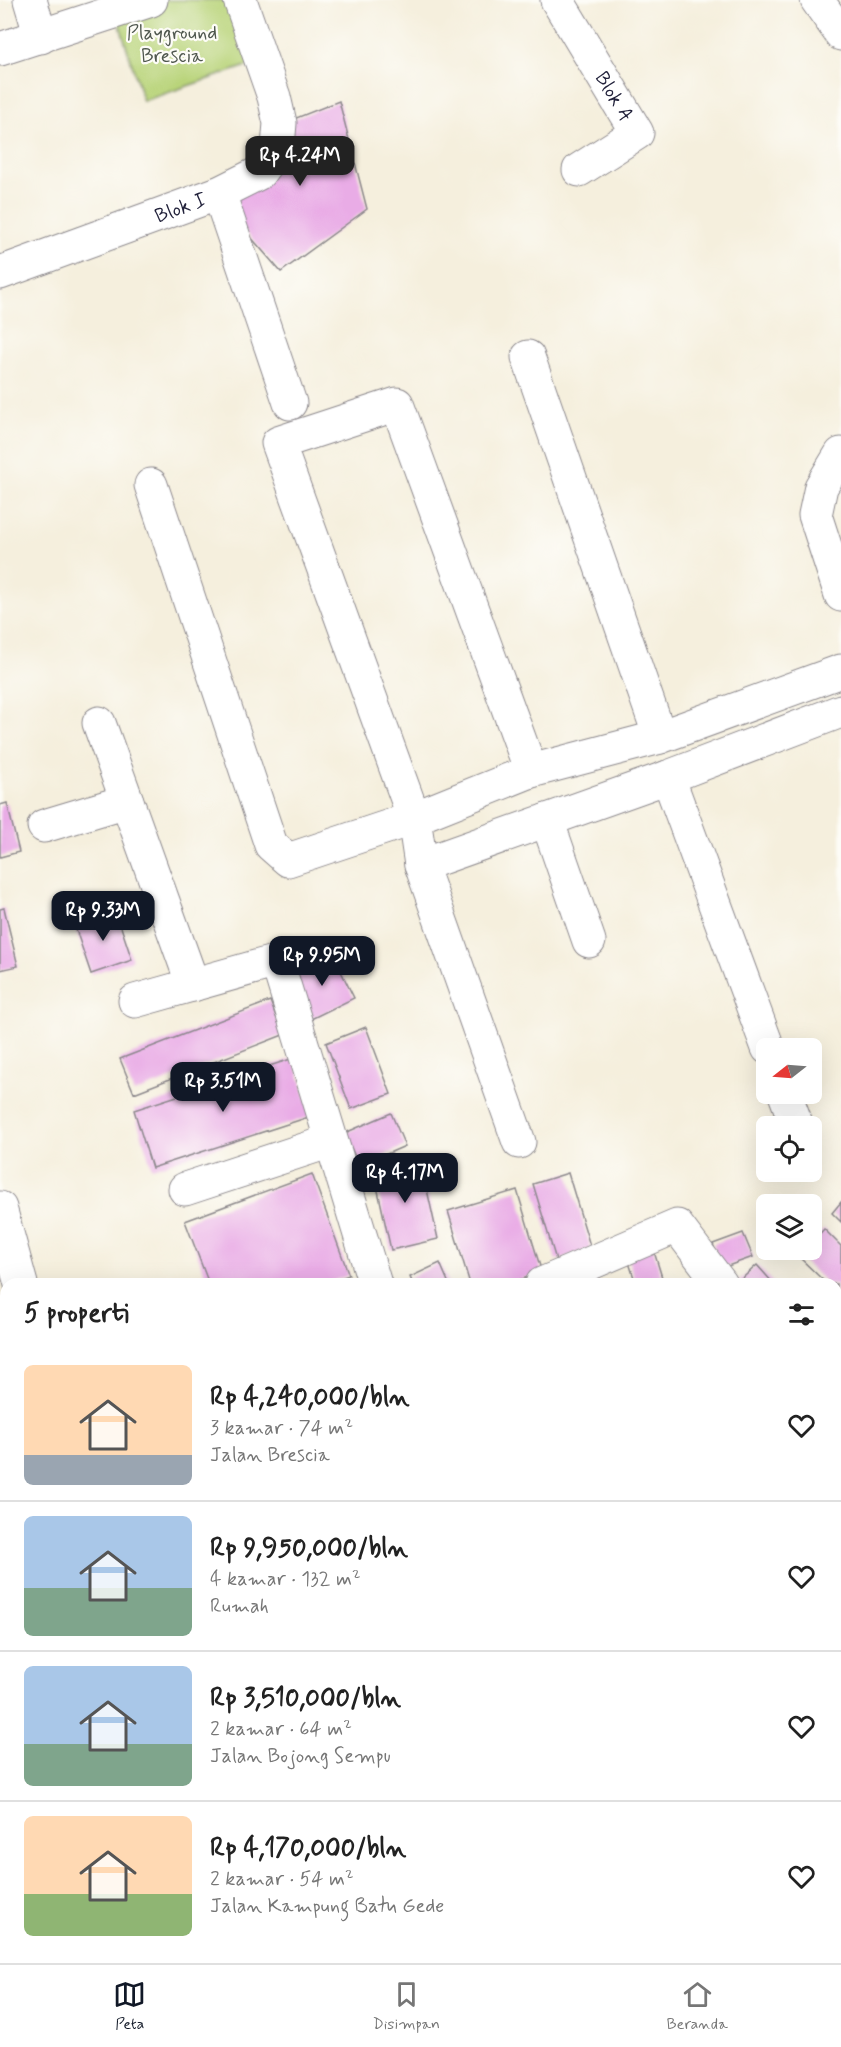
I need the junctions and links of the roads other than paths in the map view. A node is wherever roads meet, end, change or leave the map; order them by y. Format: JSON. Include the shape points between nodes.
{"nodes":[{"id":1,"x":30,"y":0,"type":"edge"},
{"id":2,"x":151,"y":0,"type":"edge"},
{"id":3,"x":240,"y":0,"type":"edge"},
{"id":4,"x":557,"y":0,"type":"edge"},
{"id":5,"x":818,"y":0,"type":"edge"},
{"id":6,"x":841,"y":34,"type":"edge"},
{"id":7,"x":41,"y":37,"type":"junction"},
{"id":8,"x":0,"y":49,"type":"edge"},
{"id":9,"x":579,"y":170,"type":"dead end"},
{"id":10,"x":219,"y":193,"type":"junction"},
{"id":11,"x":0,"y":273,"type":"edge"},
{"id":12,"x":528,"y":357,"type":"dead end"},
{"id":13,"x":290,"y":403,"type":"dead end"},
{"id":14,"x":841,"y":454,"type":"edge"},
{"id":15,"x":151,"y":485,"type":"dead end"},
{"id":16,"x":841,"y":595,"type":"edge"},
{"id":17,"x":841,"y":671,"type":"edge"},
{"id":18,"x":841,"y":711,"type":"edge"},
{"id":19,"x":99,"y":723,"type":"dead end"},
{"id":20,"x":660,"y":737,"type":"junction"},
{"id":21,"x":531,"y":771,"type":"junction"},
{"id":22,"x":668,"y":777,"type":"junction"},
{"id":23,"x":127,"y":801,"type":"junction"},
{"id":24,"x":414,"y":818,"type":"junction"},
{"id":25,"x":547,"y":820,"type":"junction"},
{"id":26,"x":44,"y":826,"type":"dead end"},
{"id":27,"x":421,"y":865,"type":"junction"},
{"id":28,"x":589,"y":941,"type":"dead end"},
{"id":29,"x":193,"y":985,"type":"junction"},
{"id":30,"x":135,"y":1001,"type":"dead end"},
{"id":31,"x":764,"y":1038,"type":"edge"},
{"id":32,"x":331,"y":1141,"type":"junction"},
{"id":33,"x":519,"y":1142,"type":"dead end"},
{"id":34,"x":185,"y":1189,"type":"dead end"},
{"id":35,"x":0,"y":1208,"type":"edge"},
{"id":36,"x":19,"y":1278,"type":"edge"},
{"id":37,"x":373,"y":1278,"type":"edge"},
{"id":38,"x":556,"y":1278,"type":"edge"},
{"id":39,"x":716,"y":1278,"type":"edge"}],
"edges":[{"from":1,"to":7,"type":"street"},
{"from":2,"to":7,"type":"street"},
{"from":3,"to":10,"type":"street","via":[[274,97],[280,123],[278,147],[259,173]]},
{"from":4,"to":9,"type":"street","name":"Blok A","via":[[637,133]]},
{"from":5,"to":6,"type":"street"},
{"from":7,"to":8,"type":"street"},
{"from":10,"to":11,"type":"street","name":"Blok I"},
{"from":10,"to":13,"type":"street","name":"Blok I"},
{"from":12,"to":20,"type":"street"},
{"from":14,"to":16,"type":"street","via":[[821,487],[814,515]]},
{"from":15,"to":24,"type":"street","via":[[271,845],[288,860]]},
{"from":17,"to":20,"type":"street"},
{"from":18,"to":22,"type":"street"},
{"from":19,"to":23,"type":"street"},
{"from":20,"to":21,"type":"street"},
{"from":21,"to":24,"type":"street"},
{"from":21,"to":24,"type":"street","via":[[397,404],[278,443]]},
{"from":22,"to":25,"type":"street"},
{"from":22,"to":31,"type":"street"},
{"from":23,"to":26,"type":"street"},
{"from":23,"to":29,"type":"street"},
{"from":24,"to":27,"type":"street"},
{"from":25,"to":27,"type":"street"},
{"from":25,"to":28,"type":"street"},
{"from":27,"to":33,"type":"street"},
{"from":29,"to":30,"type":"street"},
{"from":29,"to":32,"type":"street","via":[[270,963],[279,968]]},
{"from":32,"to":34,"type":"street"},
{"from":32,"to":37,"type":"street"},
{"from":35,"to":36,"type":"street"},
{"from":38,"to":39,"type":"street","via":[[677,1226]]}]}
